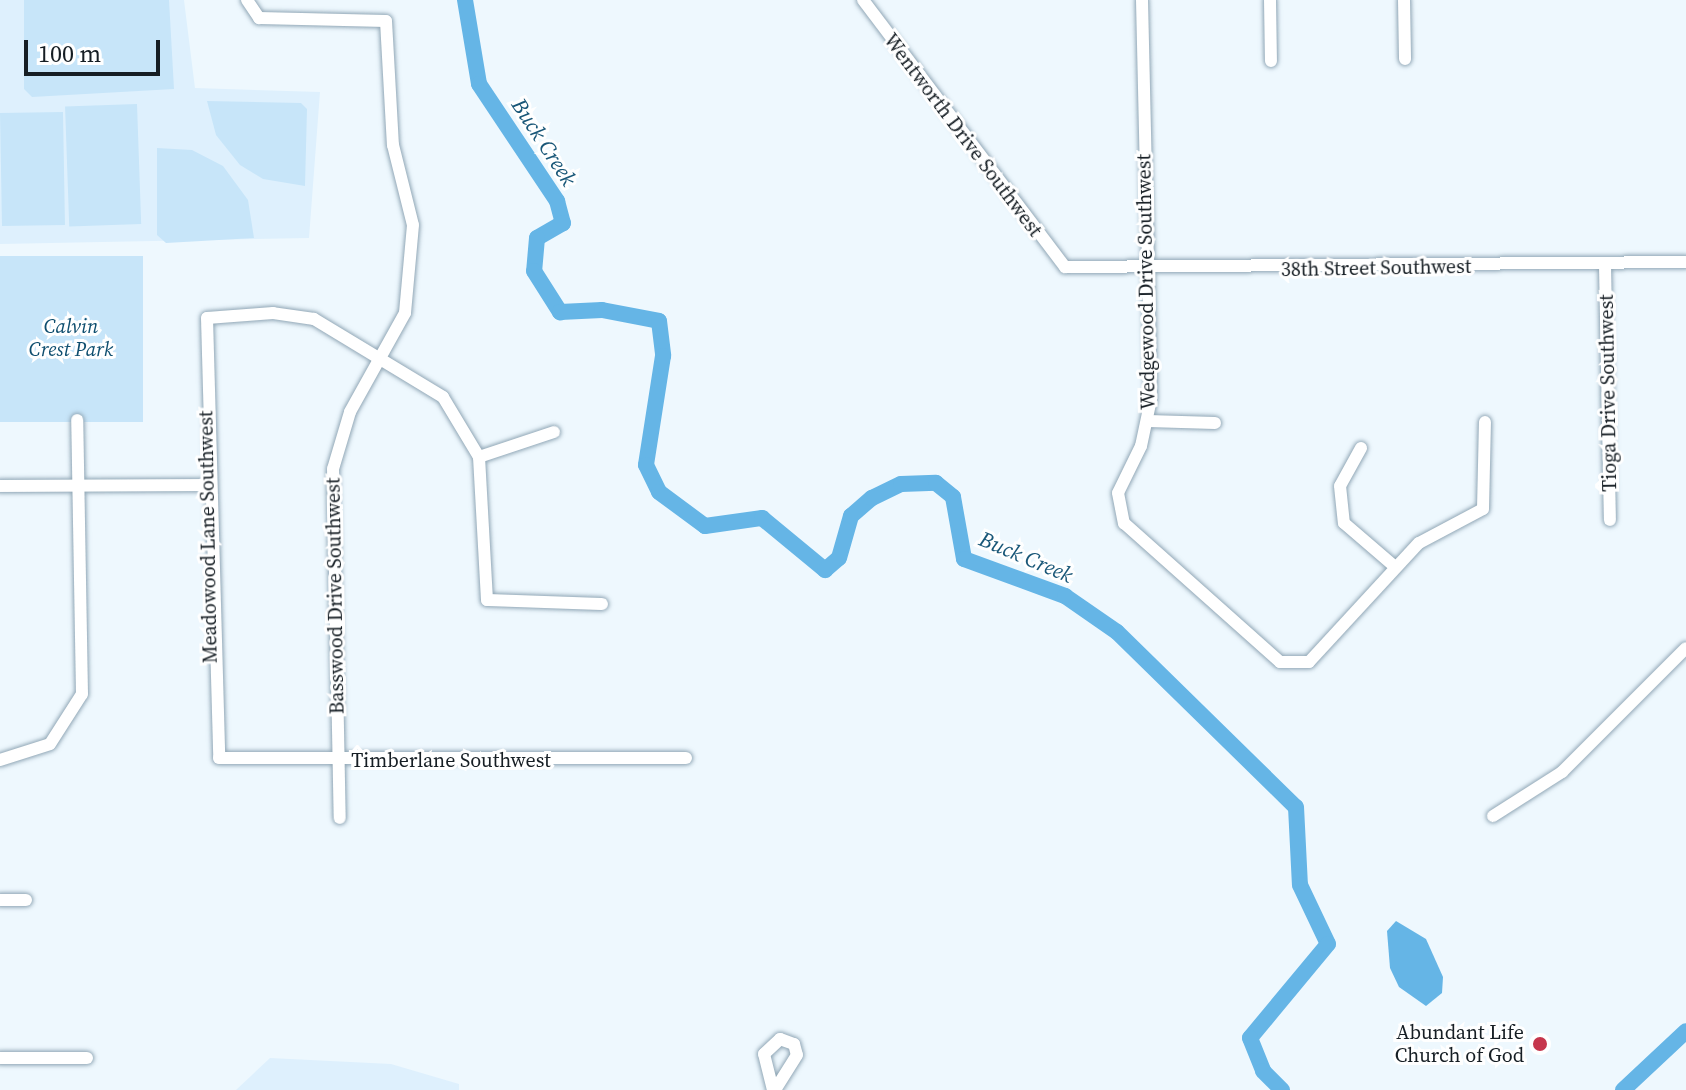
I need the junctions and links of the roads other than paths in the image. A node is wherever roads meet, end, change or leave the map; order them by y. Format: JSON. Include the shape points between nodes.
{"nodes":[{"id":1,"x":247,"y":0,"type":"edge"},
{"id":2,"x":863,"y":0,"type":"edge"},
{"id":3,"x":1142,"y":0,"type":"edge"},
{"id":4,"x":1270,"y":0,"type":"edge"},
{"id":5,"x":1404,"y":0,"type":"edge"},
{"id":6,"x":1405,"y":59,"type":"dead end"},
{"id":7,"x":1271,"y":61,"type":"dead end"},
{"id":8,"x":1686,"y":262,"type":"edge"},
{"id":9,"x":1605,"y":265,"type":"junction"},
{"id":10,"x":1065,"y":267,"type":"joint"},
{"id":11,"x":1148,"y":271,"type":"junction"},
{"id":12,"x":383,"y":359,"type":"junction"},
{"id":13,"x":77,"y":420,"type":"dead end"},
{"id":14,"x":1148,"y":421,"type":"junction"},
{"id":15,"x":1485,"y":422,"type":"dead end"},
{"id":16,"x":1215,"y":423,"type":"dead end"},
{"id":17,"x":554,"y":432,"type":"dead end"},
{"id":18,"x":1361,"y":448,"type":"dead end"},
{"id":19,"x":479,"y":457,"type":"junction"},
{"id":20,"x":206,"y":485,"type":"junction"},
{"id":21,"x":0,"y":486,"type":"edge"},
{"id":22,"x":79,"y":486,"type":"junction"},
{"id":23,"x":1610,"y":520,"type":"dead end"},
{"id":24,"x":1394,"y":566,"type":"junction"},
{"id":25,"x":602,"y":604,"type":"dead end"},
{"id":26,"x":1686,"y":648,"type":"edge"},
{"id":27,"x":216,"y":755,"type":"joint"},
{"id":28,"x":686,"y":758,"type":"dead end"},
{"id":29,"x":0,"y":760,"type":"edge"},
{"id":30,"x":339,"y":760,"type":"junction"},
{"id":31,"x":1493,"y":816,"type":"dead end"},
{"id":32,"x":340,"y":818,"type":"dead end"},
{"id":33,"x":0,"y":900,"type":"edge"},
{"id":34,"x":26,"y":900,"type":"dead end"},
{"id":35,"x":0,"y":1058,"type":"edge"},
{"id":36,"x":87,"y":1058,"type":"dead end"}],
"edges":[{"from":1,"to":12,"type":"street","name":"Basswood Drive Southwest","via":[[259,18],[379,18],[388,24],[392,136],[414,253],[405,313]]},
{"from":2,"to":10,"type":"street","name":"Wentworth Drive Southwest"},
{"from":3,"to":11,"type":"street","name":"Wedgewood Drive Southwest"},
{"from":4,"to":7,"type":"street"},
{"from":5,"to":6,"type":"street"},
{"from":8,"to":9,"type":"street","name":"38th Street Southwest"},
{"from":9,"to":11,"type":"street","name":"38th Street Southwest"},
{"from":9,"to":23,"type":"street","name":"Tioga Drive Southwest"},
{"from":10,"to":11,"type":"street","name":"38th Street Southwest"},
{"from":11,"to":14,"type":"street","name":"Wedgewood Drive Southwest"},
{"from":12,"to":19,"type":"street","via":[[449,402]]},
{"from":12,"to":20,"type":"street","name":"Meadowood Lane Southwest","via":[[304,316],[207,318]]},
{"from":12,"to":30,"type":"street","name":"Basswood Drive Southwest","via":[[350,412],[333,469]]},
{"from":13,"to":22,"type":"street"},
{"from":14,"to":16,"type":"street"},
{"from":14,"to":24,"type":"street","name":"Wedgewood Drive Southwest","via":[[1118,493],[1124,523],[1280,662],[1309,662]]},
{"from":15,"to":24,"type":"street","name":"Wedgewood Drive Southwest","via":[[1483,509],[1419,543]]},
{"from":17,"to":19,"type":"street"},
{"from":18,"to":24,"type":"street","via":[[1340,486],[1344,523]]},
{"from":19,"to":25,"type":"street","via":[[487,600]]},
{"from":20,"to":22,"type":"street"},
{"from":20,"to":27,"type":"street","name":"Meadowood Lane Southwest"},
{"from":21,"to":22,"type":"street"},
{"from":22,"to":29,"type":"street","via":[[84,685],[64,730],[41,750]]},
{"from":26,"to":31,"type":"street","via":[[1562,772]]},
{"from":27,"to":30,"type":"street","name":"Timberlane Southwest"},
{"from":28,"to":30,"type":"street","name":"Timberlane Southwest"},
{"from":30,"to":32,"type":"street","name":"Basswood Drive Southwest"},
{"from":33,"to":34,"type":"street"},
{"from":35,"to":36,"type":"street"}]}
